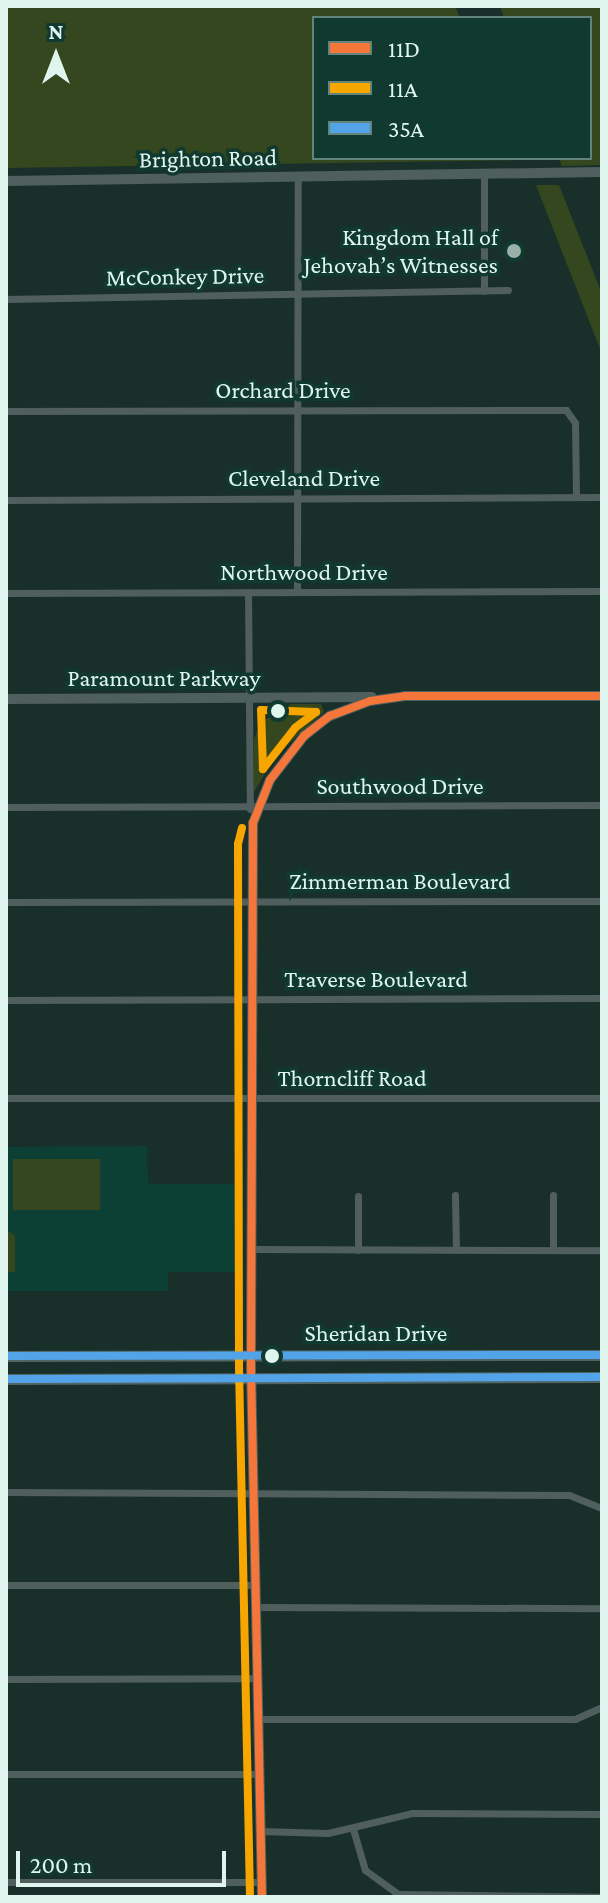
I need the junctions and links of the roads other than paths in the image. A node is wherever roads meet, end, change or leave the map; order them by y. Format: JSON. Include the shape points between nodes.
{"nodes":[{"id":1,"x":602,"y":172,"type":"edge"},
{"id":2,"x":484,"y":173,"type":"junction"},
{"id":3,"x":298,"y":176,"type":"junction"},
{"id":4,"x":6,"y":181,"type":"edge"},
{"id":5,"x":508,"y":290,"type":"dead end"},
{"id":6,"x":484,"y":291,"type":"junction"},
{"id":7,"x":297,"y":294,"type":"junction"},
{"id":8,"x":6,"y":299,"type":"edge"},
{"id":9,"x":297,"y":410,"type":"junction"},
{"id":10,"x":6,"y":411,"type":"edge"},
{"id":11,"x":576,"y":497,"type":"junction"},
{"id":12,"x":602,"y":497,"type":"edge"},
{"id":13,"x":297,"y":498,"type":"junction"},
{"id":14,"x":6,"y":500,"type":"edge"},
{"id":15,"x":602,"y":591,"type":"edge"},
{"id":16,"x":248,"y":592,"type":"junction"},
{"id":17,"x":297,"y":592,"type":"junction"},
{"id":18,"x":6,"y":593,"type":"edge"},
{"id":19,"x":602,"y":696,"type":"edge"},
{"id":20,"x":321,"y":697,"type":"junction"},
{"id":21,"x":389,"y":697,"type":"junction"},
{"id":22,"x":249,"y":698,"type":"junction"},
{"id":23,"x":6,"y":699,"type":"edge"},
{"id":24,"x":330,"y":716,"type":"junction"},
{"id":25,"x":602,"y":805,"type":"edge"},
{"id":26,"x":6,"y":807,"type":"edge"},
{"id":27,"x":254,"y":807,"type":"junction"},
{"id":28,"x":602,"y":901,"type":"edge"},
{"id":29,"x":6,"y":902,"type":"edge"},
{"id":30,"x":250,"y":902,"type":"junction"},
{"id":31,"x":602,"y":998,"type":"edge"},
{"id":32,"x":250,"y":999,"type":"junction"},
{"id":33,"x":6,"y":1000,"type":"edge"},
{"id":34,"x":6,"y":1098,"type":"edge"},
{"id":35,"x":250,"y":1098,"type":"junction"},
{"id":36,"x":602,"y":1098,"type":"edge"},
{"id":37,"x":455,"y":1195,"type":"dead end"},
{"id":38,"x":553,"y":1195,"type":"dead end"},
{"id":39,"x":358,"y":1196,"type":"dead end"},
{"id":40,"x":251,"y":1249,"type":"junction"},
{"id":41,"x":358,"y":1250,"type":"junction"},
{"id":42,"x":456,"y":1250,"type":"junction"},
{"id":43,"x":553,"y":1250,"type":"junction"},
{"id":44,"x":602,"y":1250,"type":"edge"},
{"id":45,"x":251,"y":1355,"type":"junction"},
{"id":46,"x":495,"y":1355,"type":"junction"},
{"id":47,"x":602,"y":1355,"type":"edge"},
{"id":48,"x":6,"y":1356,"type":"edge"},
{"id":49,"x":602,"y":1377,"type":"edge"},
{"id":50,"x":495,"y":1378,"type":"junction"},
{"id":51,"x":6,"y":1379,"type":"edge"},
{"id":52,"x":252,"y":1379,"type":"junction"},
{"id":53,"x":6,"y":1492,"type":"edge"},
{"id":54,"x":255,"y":1492,"type":"junction"},
{"id":55,"x":602,"y":1508,"type":"edge"},
{"id":56,"x":6,"y":1585,"type":"edge"},
{"id":57,"x":256,"y":1585,"type":"junction"},
{"id":58,"x":257,"y":1607,"type":"junction"},
{"id":59,"x":602,"y":1608,"type":"edge"},
{"id":60,"x":258,"y":1678,"type":"junction"},
{"id":61,"x":6,"y":1679,"type":"edge"},
{"id":62,"x":602,"y":1707,"type":"edge"},
{"id":63,"x":259,"y":1719,"type":"junction"},
{"id":64,"x":6,"y":1774,"type":"edge"},
{"id":65,"x":260,"y":1774,"type":"junction"},
{"id":66,"x":602,"y":1814,"type":"edge"},
{"id":67,"x":353,"y":1829,"type":"junction"},
{"id":68,"x":261,"y":1831,"type":"junction"},
{"id":69,"x":6,"y":1882,"type":"edge"},
{"id":70,"x":262,"y":1882,"type":"junction"},
{"id":71,"x":262,"y":1897,"type":"edge"},
{"id":72,"x":602,"y":1897,"type":"edge"}],
"edges":[{"from":1,"to":2,"type":"street","name":"Brighton Road"},
{"from":2,"to":3,"type":"street","name":"Brighton Road"},
{"from":2,"to":6,"type":"street"},
{"from":3,"to":4,"type":"street","name":"Brighton Road"},
{"from":3,"to":7,"type":"street"},
{"from":5,"to":6,"type":"street","name":"McConkey Drive"},
{"from":6,"to":7,"type":"street","name":"McConkey Drive"},
{"from":7,"to":8,"type":"street","name":"McConkey Drive"},
{"from":7,"to":9,"type":"street"},
{"from":9,"to":10,"type":"street","name":"Orchard Drive"},
{"from":9,"to":11,"type":"street","name":"Orchard Drive","via":[[569,411],[575,423]]},
{"from":9,"to":13,"type":"street"},
{"from":11,"to":12,"type":"street","name":"Cleveland Drive"},
{"from":11,"to":13,"type":"street","name":"Cleveland Drive"},
{"from":13,"to":14,"type":"street","name":"Cleveland Drive"},
{"from":13,"to":17,"type":"street"},
{"from":15,"to":17,"type":"street","name":"Northwood Drive"},
{"from":16,"to":17,"type":"street","name":"Northwood Drive"},
{"from":16,"to":18,"type":"street","name":"Northwood Drive"},
{"from":16,"to":22,"type":"street"},
{"from":19,"to":21,"type":"street","name":"Paramount Parkway"},
{"from":20,"to":21,"type":"street","name":"Paramount Parkway"},
{"from":20,"to":22,"type":"street","name":"Paramount Parkway"},
{"from":20,"to":24,"type":"street","via":[[330,706]]},
{"from":21,"to":24,"type":"street"},
{"from":22,"to":23,"type":"street","name":"Paramount Parkway"},
{"from":22,"to":27,"type":"street"},
{"from":24,"to":27,"type":"street","via":[[304,736]]},
{"from":25,"to":27,"type":"street","name":"Southwood Drive"},
{"from":26,"to":27,"type":"street","name":"Southwood Drive"},
{"from":27,"to":30,"type":"street"},
{"from":28,"to":30,"type":"street","name":"Zimmerman Boulevard"},
{"from":29,"to":30,"type":"street","name":"Zimmerman Boulevard"},
{"from":30,"to":32,"type":"street"},
{"from":31,"to":32,"type":"street","name":"Traverse Boulevard"},
{"from":32,"to":33,"type":"street","name":"Traverse Boulevard"},
{"from":32,"to":35,"type":"street"},
{"from":34,"to":35,"type":"street","name":"Thorncliff Road"},
{"from":35,"to":36,"type":"street","name":"Thorncliff Road"},
{"from":35,"to":40,"type":"street"},
{"from":37,"to":42,"type":"street"},
{"from":38,"to":43,"type":"street"},
{"from":39,"to":41,"type":"street"},
{"from":40,"to":41,"type":"street"},
{"from":40,"to":45,"type":"street"},
{"from":41,"to":42,"type":"street"},
{"from":42,"to":43,"type":"street"},
{"from":43,"to":44,"type":"street"},
{"from":45,"to":46,"type":"main road","name":"Sheridan Drive"},
{"from":45,"to":48,"type":"main road","name":"Sheridan Drive"},
{"from":45,"to":52,"type":"street"},
{"from":46,"to":47,"type":"main road","name":"Sheridan Drive"},
{"from":46,"to":50,"type":"main road"},
{"from":49,"to":50,"type":"main road","name":"Sheridan Drive"},
{"from":50,"to":52,"type":"main road","name":"Sheridan Drive"},
{"from":51,"to":52,"type":"main road","name":"Sheridan Drive"},
{"from":52,"to":54,"type":"street"},
{"from":53,"to":54,"type":"street"},
{"from":54,"to":55,"type":"street","via":[[569,1495]]},
{"from":54,"to":57,"type":"street"},
{"from":56,"to":57,"type":"street"},
{"from":57,"to":58,"type":"street"},
{"from":58,"to":59,"type":"street"},
{"from":58,"to":60,"type":"street"},
{"from":60,"to":61,"type":"street"},
{"from":60,"to":63,"type":"street"},
{"from":62,"to":63,"type":"street","via":[[575,1719]]},
{"from":63,"to":65,"type":"street"},
{"from":64,"to":65,"type":"street"},
{"from":65,"to":68,"type":"street"},
{"from":66,"to":67,"type":"street","via":[[412,1813]]},
{"from":67,"to":68,"type":"street","via":[[310,1834]]},
{"from":67,"to":72,"type":"street","via":[[365,1870],[398,1894]]},
{"from":68,"to":70,"type":"street"},
{"from":69,"to":70,"type":"street"},
{"from":70,"to":71,"type":"street"}]}
